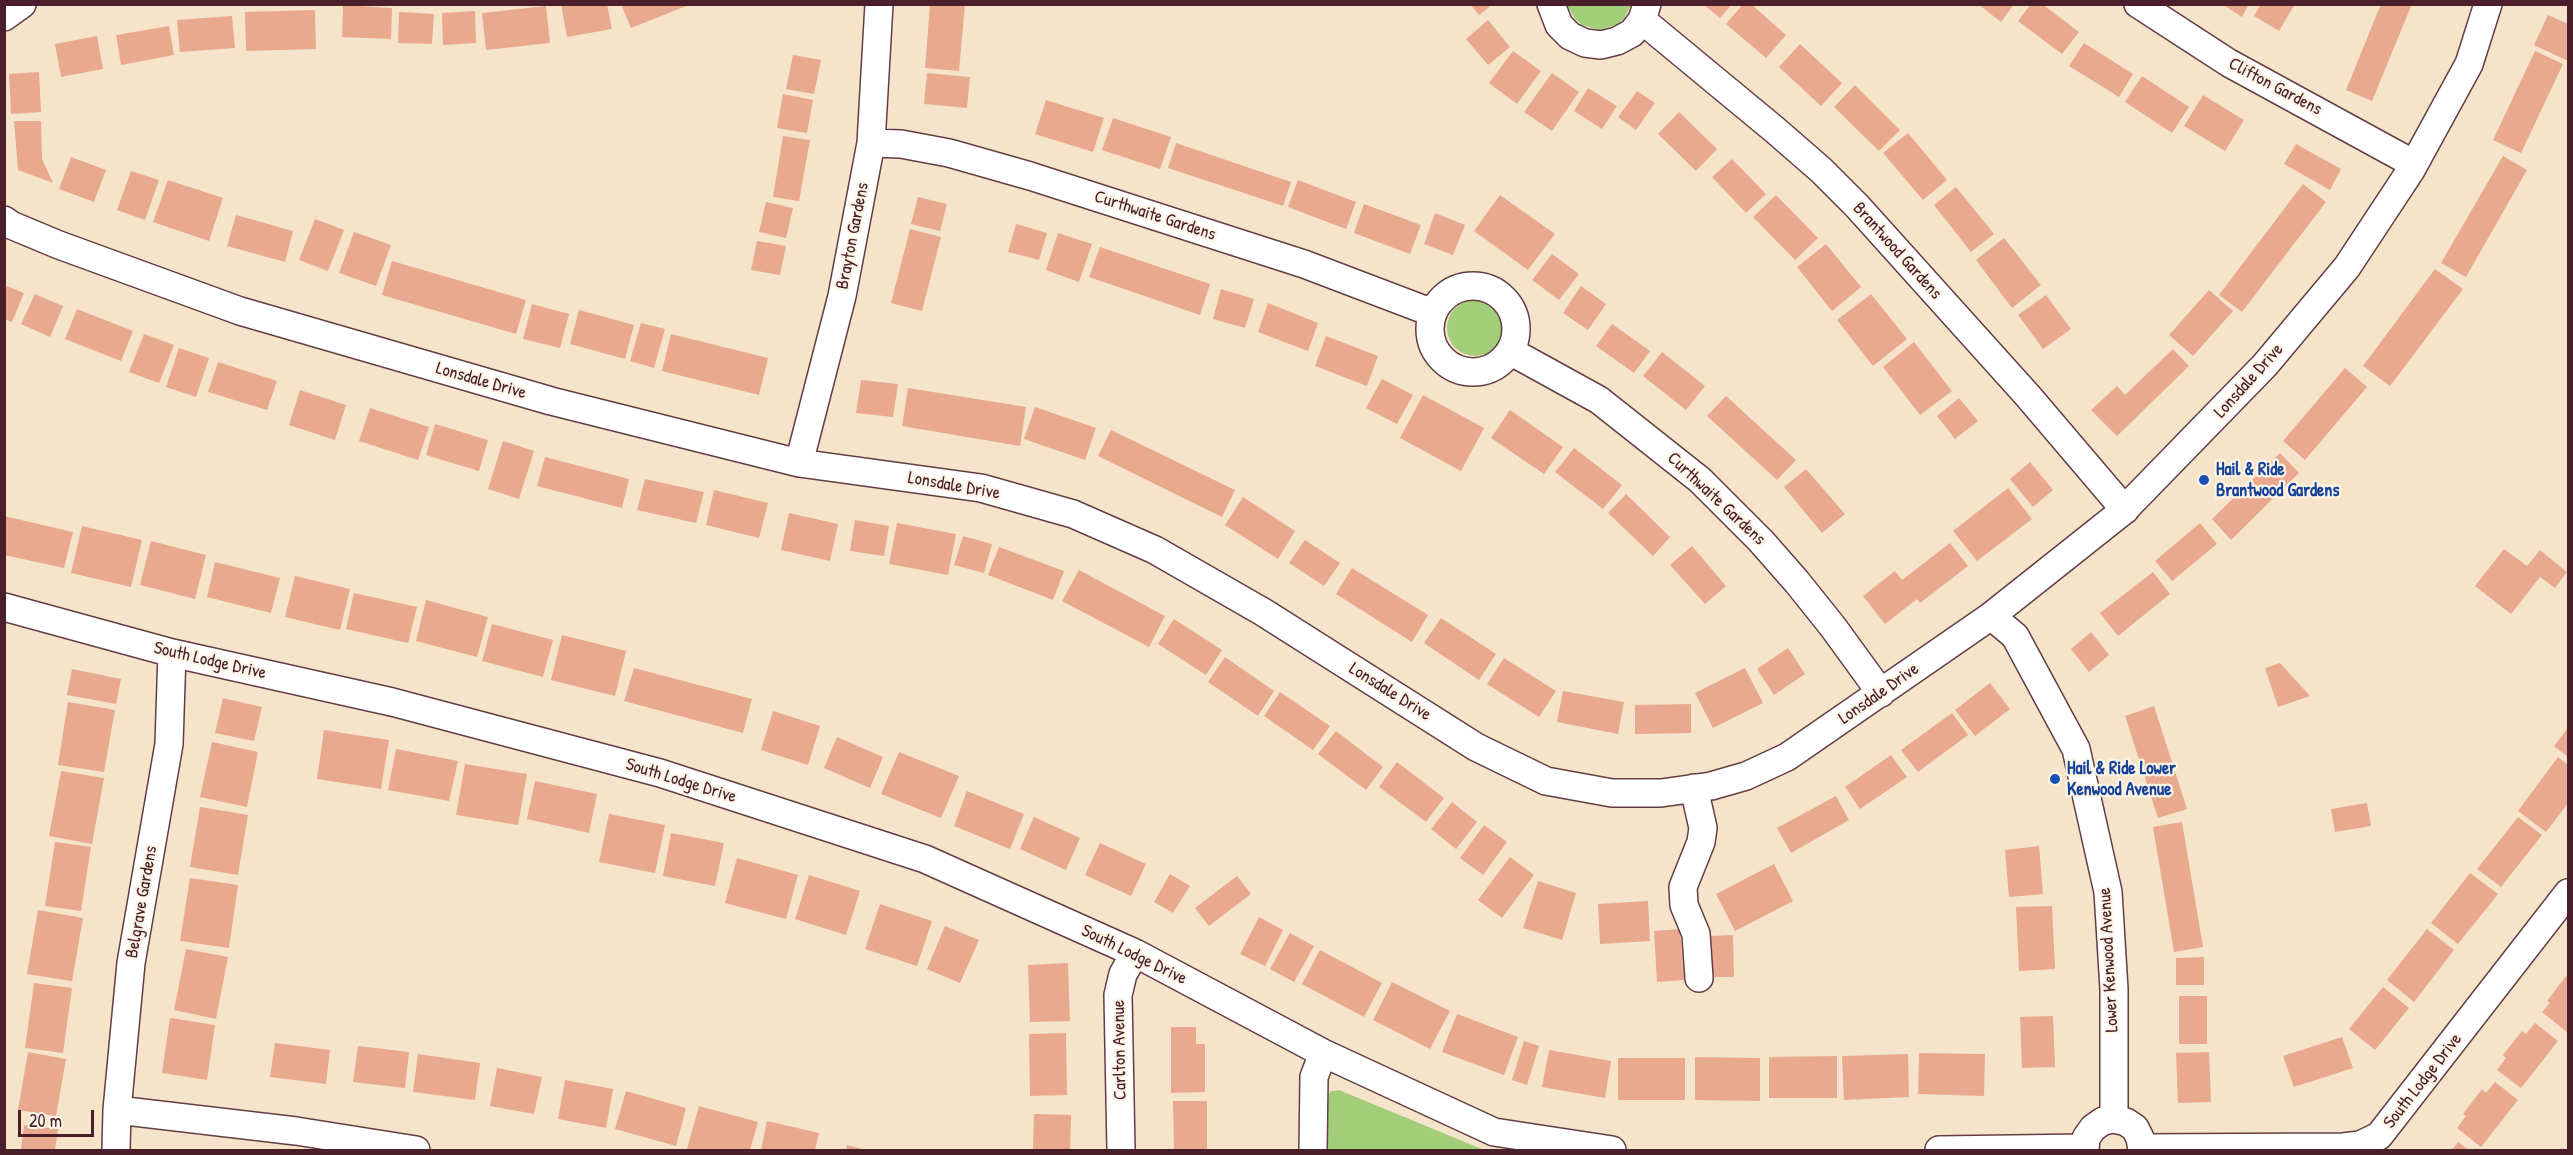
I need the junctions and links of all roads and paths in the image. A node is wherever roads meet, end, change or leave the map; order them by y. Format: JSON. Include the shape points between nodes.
{"nodes":[{"id":1,"x":22,"y":4,"type":"edge"},
{"id":2,"x":879,"y":4,"type":"edge"},
{"id":3,"x":1551,"y":4,"type":"edge"},
{"id":4,"x":2138,"y":4,"type":"edge"},
{"id":5,"x":2488,"y":4,"type":"edge"},
{"id":6,"x":1644,"y":12,"type":"edge"},
{"id":7,"x":4,"y":17,"type":"edge"},
{"id":8,"x":871,"y":143,"type":"junction"},
{"id":9,"x":2414,"y":164,"type":"junction"},
{"id":10,"x":4,"y":220,"type":"edge"},
{"id":11,"x":1433,"y":314,"type":"junction"},
{"id":12,"x":1510,"y":351,"type":"junction"},
{"id":13,"x":799,"y":463,"type":"junction"},
{"id":14,"x":2125,"y":510,"type":"junction"},
{"id":15,"x":4,"y":607,"type":"edge"},
{"id":16,"x":1991,"y":616,"type":"junction"},
{"id":17,"x":172,"y":653,"type":"junction"},
{"id":18,"x":1881,"y":693,"type":"junction"},
{"id":19,"x":1694,"y":788,"type":"junction"},
{"id":20,"x":2568,"y":893,"type":"edge"},
{"id":21,"x":1135,"y":953,"type":"junction"},
{"id":22,"x":1699,"y":978,"type":"dead end"},
{"id":23,"x":1323,"y":1053,"type":"junction"},
{"id":24,"x":117,"y":1110,"type":"junction"},
{"id":25,"x":2114,"y":1119,"type":"junction"},
{"id":26,"x":2085,"y":1149,"type":"edge"},
{"id":27,"x":2142,"y":1149,"type":"edge"},
{"id":28,"x":116,"y":1150,"type":"edge"},
{"id":29,"x":416,"y":1150,"type":"edge"},
{"id":30,"x":1121,"y":1150,"type":"edge"},
{"id":31,"x":1313,"y":1150,"type":"edge"},
{"id":32,"x":1612,"y":1150,"type":"edge"},
{"id":33,"x":1939,"y":1150,"type":"edge"}],
"edges":[{"from":1,"to":7,"type":"street"},
{"from":2,"to":8,"type":"street","name":"Brayton Gardens"},
{"from":3,"to":6,"type":"street","name":"Brantwood Gardens","via":[[1559,25],[1585,44],[1617,42],[1632,33]]},
{"from":4,"to":9,"type":"street","name":"Clifton Gardens","via":[[2229,63]]},
{"from":5,"to":9,"type":"street","name":"Lonsdale Drive","via":[[2469,64]]},
{"from":6,"to":14,"type":"street","name":"Brantwood Gardens","via":[[1857,206]]},
{"from":8,"to":11,"type":"street","name":"Curthwaite Gardens","via":[[949,153],[1030,176],[1304,264]]},
{"from":8,"to":13,"type":"street","name":"Brayton Gardens","via":[[842,296]]},
{"from":9,"to":14,"type":"street","name":"Lonsdale Drive","via":[[2347,267],[2265,365]]},
{"from":10,"to":13,"type":"street","name":"Lonsdale Drive","via":[[59,245],[240,311],[551,401]]},
{"from":11,"to":12,"type":"street","via":[[1431,339],[1436,351],[1454,368],[1466,372],[1492,368]]},
{"from":11,"to":12,"type":"street","via":[[1449,294],[1461,288],[1473,286],[1492,291],[1513,314],[1515,332]]},
{"from":12,"to":18,"type":"street","name":"Curthwaite Gardens","via":[[1599,400],[1700,480],[1797,582]]},
{"from":13,"to":19,"type":"street","name":"Lonsdale Drive","via":[[981,488],[1073,514],[1155,550],[1263,612],[1476,747],[1546,781],[1612,793]]},
{"from":14,"to":16,"type":"street","name":"Lonsdale Drive"},
{"from":15,"to":17,"type":"street","name":"South Lodge Drive"},
{"from":16,"to":18,"type":"street","name":"Lonsdale Drive"},
{"from":16,"to":25,"type":"street","name":"Lower Kenwood Avenue","via":[[2015,636],[2076,749],[2108,892],[2114,989]]},
{"from":17,"to":21,"type":"street","name":"South Lodge Drive","via":[[392,702],[660,773],[925,859]]},
{"from":17,"to":24,"type":"street","name":"Belgrave Gardens","via":[[169,744],[131,963]]},
{"from":18,"to":19,"type":"street","name":"Lonsdale Drive","via":[[1787,757],[1746,776]]},
{"from":19,"to":22,"type":"street","via":[[1703,828],[1683,887],[1684,905],[1696,934]]},
{"from":20,"to":27,"type":"street","name":"South Lodge Drive","via":[[2379,1137],[2343,1147]]},
{"from":21,"to":23,"type":"street","name":"South Lodge Drive"},
{"from":21,"to":30,"type":"street","name":"Carlton Avenue","via":[[1123,974],[1118,995]]},
{"from":23,"to":31,"type":"street","via":[[1314,1077]]},
{"from":23,"to":32,"type":"street","name":"South Lodge Drive","via":[[1494,1132]]},
{"from":24,"to":28,"type":"street","name":"Belgrave Gardens"},
{"from":24,"to":29,"type":"street"},
{"from":25,"to":26,"type":"street","via":[[2093,1128]]},
{"from":25,"to":27,"type":"street","via":[[2135,1128]]},
{"from":26,"to":33,"type":"street"}]}
